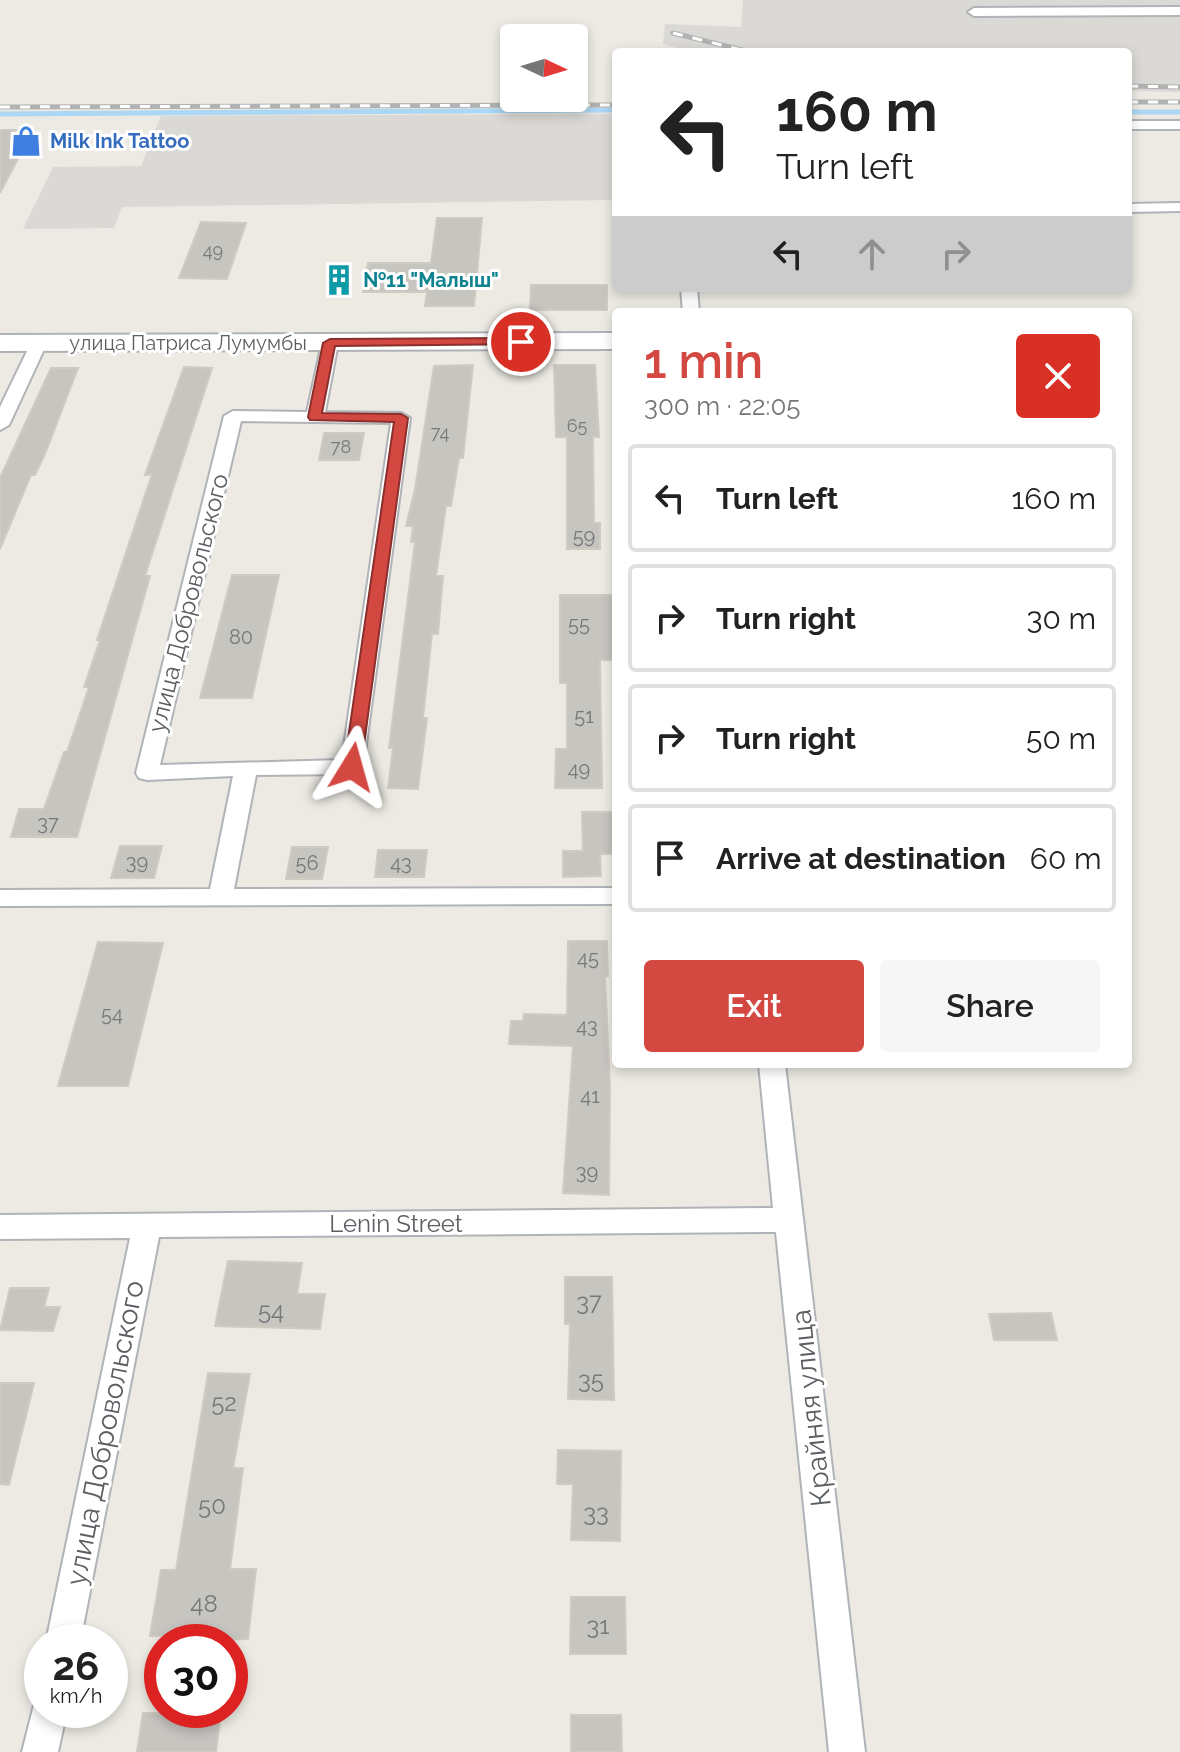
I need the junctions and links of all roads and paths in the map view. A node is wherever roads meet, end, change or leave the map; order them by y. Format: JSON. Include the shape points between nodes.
{"nodes":[{"id":1,"x":1180,"y":11,"type":"edge"},
{"id":2,"x":974,"y":12,"type":"dead end"},
{"id":3,"x":1132,"y":125,"type":"edge"},
{"id":4,"x":1180,"y":125,"type":"edge"},
{"id":5,"x":1180,"y":207,"type":"edge"},
{"id":6,"x":1132,"y":208,"type":"edge"},
{"id":7,"x":612,"y":341,"type":"edge"},
{"id":8,"x":0,"y":343,"type":"edge"},
{"id":9,"x":39,"y":343,"type":"junction"},
{"id":10,"x":330,"y":343,"type":"junction"},
{"id":11,"x":315,"y":417,"type":"junction"},
{"id":12,"x":0,"y":425,"type":"edge"},
{"id":13,"x":246,"y":768,"type":"junction"},
{"id":14,"x":612,"y":896,"type":"edge"},
{"id":15,"x":220,"y":897,"type":"junction"},
{"id":16,"x":0,"y":898,"type":"edge"},
{"id":17,"x":772,"y":1068,"type":"edge"},
{"id":18,"x":791,"y":1220,"type":"junction"},
{"id":19,"x":147,"y":1224,"type":"junction"},
{"id":20,"x":0,"y":1227,"type":"edge"},
{"id":21,"x":67,"y":1624,"type":"edge"},
{"id":22,"x":45,"y":1728,"type":"edge"},
{"id":23,"x":40,"y":1752,"type":"edge"},
{"id":24,"x":847,"y":1752,"type":"edge"}],
"edges":[{"from":1,"to":2,"type":"street"},
{"from":3,"to":4,"type":"street"},
{"from":5,"to":6,"type":"street"},
{"from":7,"to":10,"type":"street","name":"улица Патриса Лумумбы"},
{"from":8,"to":9,"type":"street","name":"улица Патриса Лумумбы"},
{"from":9,"to":10,"type":"street","name":"улица Патриса Лумумбы"},
{"from":9,"to":12,"type":"street"},
{"from":10,"to":11,"type":"street"},
{"from":11,"to":13,"type":"street","name":"улица Добровольского","via":[[401,418],[352,767]]},
{"from":11,"to":13,"type":"street","name":"улица Добровольского","via":[[233,416],[147,773]]},
{"from":13,"to":15,"type":"street"},
{"from":14,"to":15,"type":"street"},
{"from":15,"to":16,"type":"street"},
{"from":17,"to":18,"type":"street","name":"Крайняя улица"},
{"from":18,"to":19,"type":"street","name":"Lenin Street"},
{"from":18,"to":24,"type":"street","name":"Крайняя улица"},
{"from":19,"to":20,"type":"street","name":"Lenin Street"},
{"from":19,"to":21,"type":"street","name":"улица Добровольского"},
{"from":22,"to":23,"type":"street"}]}
